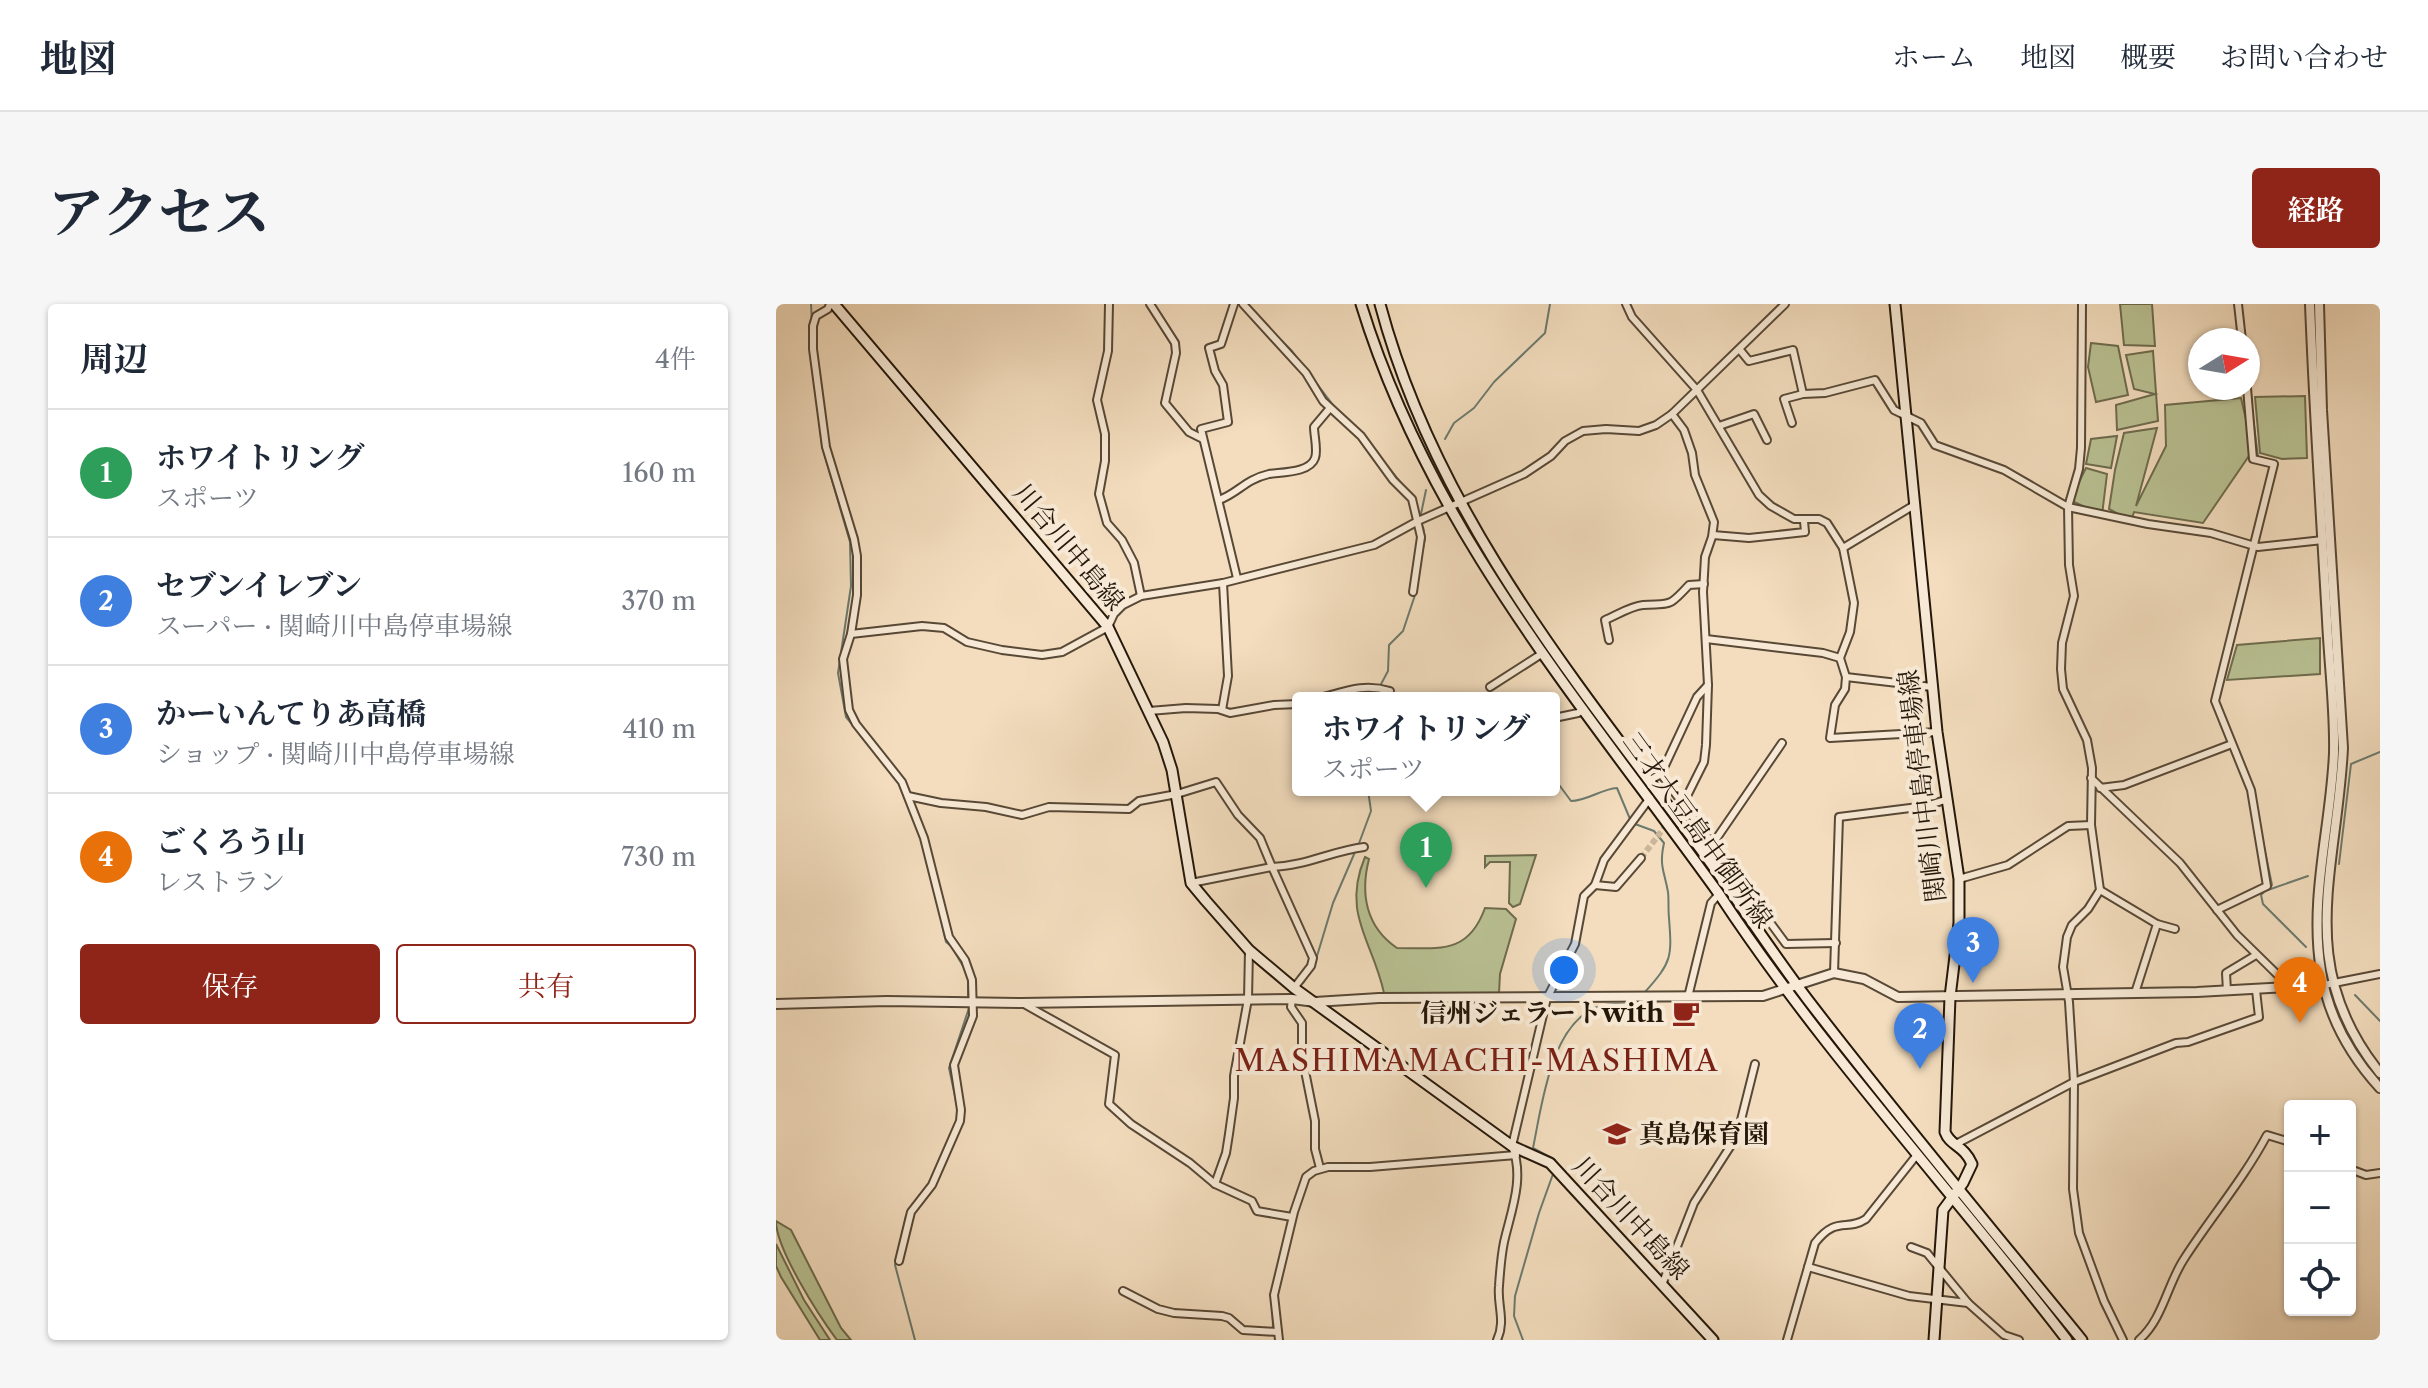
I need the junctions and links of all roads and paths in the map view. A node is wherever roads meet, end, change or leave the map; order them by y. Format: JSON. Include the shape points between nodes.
{"nodes":[{"id":1,"x":832,"y":304,"type":"edge"},
{"id":2,"x":1109,"y":304,"type":"edge"},
{"id":3,"x":1150,"y":304,"type":"edge"},
{"id":4,"x":1234,"y":304,"type":"edge"},
{"id":5,"x":1243,"y":304,"type":"edge"},
{"id":6,"x":1361,"y":304,"type":"edge"},
{"id":7,"x":1380,"y":304,"type":"edge"},
{"id":8,"x":1626,"y":304,"type":"edge"},
{"id":9,"x":1785,"y":304,"type":"edge"},
{"id":10,"x":1895,"y":304,"type":"edge"},
{"id":11,"x":2082,"y":304,"type":"edge"},
{"id":12,"x":2238,"y":304,"type":"edge"},
{"id":13,"x":2310,"y":304,"type":"edge"},
{"id":14,"x":2319,"y":304,"type":"edge"},
{"id":15,"x":2241,"y":328,"type":"edge"},
{"id":16,"x":1740,"y":350,"type":"junction"},
{"id":17,"x":1697,"y":390,"type":"junction"},
{"id":18,"x":1803,"y":394,"type":"junction"},
{"id":19,"x":2248,"y":400,"type":"edge"},
{"id":20,"x":1330,"y":408,"type":"junction"},
{"id":21,"x":1672,"y":414,"type":"junction"},
{"id":22,"x":1906,"y":416,"type":"junction"},
{"id":23,"x":1792,"y":423,"type":"dead end"},
{"id":24,"x":1719,"y":426,"type":"junction"},
{"id":25,"x":1203,"y":439,"type":"junction"},
{"id":26,"x":1767,"y":440,"type":"dead end"},
{"id":27,"x":1219,"y":500,"type":"junction"},
{"id":28,"x":1916,"y":504,"type":"junction"},
{"id":29,"x":1454,"y":505,"type":"junction"},
{"id":30,"x":2068,"y":507,"type":"junction"},
{"id":31,"x":1418,"y":521,"type":"junction"},
{"id":32,"x":1804,"y":521,"type":"junction"},
{"id":33,"x":1713,"y":535,"type":"junction"},
{"id":34,"x":2323,"y":540,"type":"junction"},
{"id":35,"x":2256,"y":547,"type":"junction"},
{"id":36,"x":1843,"y":548,"type":"junction"},
{"id":37,"x":1237,"y":578,"type":"junction"},
{"id":38,"x":1223,"y":583,"type":"junction"},
{"id":39,"x":1704,"y":584,"type":"junction"},
{"id":40,"x":1413,"y":592,"type":"dead end"},
{"id":41,"x":1141,"y":596,"type":"junction"},
{"id":42,"x":1108,"y":627,"type":"junction"},
{"id":43,"x":851,"y":634,"type":"junction"},
{"id":44,"x":1706,"y":639,"type":"junction"},
{"id":45,"x":1609,"y":640,"type":"dead end"},
{"id":46,"x":1543,"y":653,"type":"junction"},
{"id":47,"x":1840,"y":658,"type":"junction"},
{"id":48,"x":1846,"y":677,"type":"junction"},
{"id":49,"x":1708,"y":685,"type":"junction"},
{"id":50,"x":1490,"y":687,"type":"dead end"},
{"id":51,"x":1932,"y":687,"type":"junction"},
{"id":52,"x":1390,"y":691,"type":"dead end"},
{"id":53,"x":1352,"y":692,"type":"edge"},
{"id":54,"x":1292,"y":704,"type":"edge"},
{"id":55,"x":1584,"y":709,"type":"junction"},
{"id":56,"x":1222,"y":710,"type":"junction"},
{"id":57,"x":1149,"y":711,"type":"junction"},
{"id":58,"x":1560,"y":717,"type":"edge"},
{"id":59,"x":1937,"y":732,"type":"junction"},
{"id":60,"x":1782,"y":743,"type":"dead end"},
{"id":61,"x":2232,"y":744,"type":"junction"},
{"id":62,"x":1661,"y":774,"type":"junction"},
{"id":63,"x":2091,"y":778,"type":"junction"},
{"id":64,"x":1650,"y":780,"type":"junction"},
{"id":65,"x":2100,"y":788,"type":"junction"},
{"id":66,"x":1177,"y":794,"type":"junction"},
{"id":67,"x":908,"y":796,"type":"junction"},
{"id":68,"x":1650,"y":798,"type":"junction"},
{"id":69,"x":1945,"y":800,"type":"junction"},
{"id":70,"x":1684,"y":802,"type":"dead end"},
{"id":71,"x":2091,"y":825,"type":"junction"},
{"id":72,"x":1712,"y":845,"type":"junction"},
{"id":73,"x":1360,"y":847,"type":"dead end"},
{"id":74,"x":1703,"y":853,"type":"junction"},
{"id":75,"x":1641,"y":858,"type":"tunnel mouth"},
{"id":76,"x":1272,"y":867,"type":"junction"},
{"id":77,"x":1959,"y":879,"type":"junction"},
{"id":78,"x":1191,"y":883,"type":"junction"},
{"id":79,"x":1595,"y":885,"type":"junction"},
{"id":80,"x":2100,"y":890,"type":"junction"},
{"id":81,"x":1719,"y":894,"type":"junction"},
{"id":82,"x":2217,"y":910,"type":"junction"},
{"id":83,"x":2157,"y":924,"type":"junction"},
{"id":84,"x":2175,"y":929,"type":"dead end"},
{"id":85,"x":1836,"y":943,"type":"junction"},
{"id":86,"x":1249,"y":950,"type":"junction"},
{"id":87,"x":2256,"y":955,"type":"junction"},
{"id":88,"x":1834,"y":973,"type":"junction"},
{"id":89,"x":2380,"y":974,"type":"edge"},
{"id":90,"x":2328,"y":984,"type":"junction"},
{"id":91,"x":1797,"y":985,"type":"junction"},
{"id":92,"x":2290,"y":987,"type":"junction"},
{"id":93,"x":1294,"y":988,"type":"junction"},
{"id":94,"x":1786,"y":989,"type":"junction"},
{"id":95,"x":2256,"y":990,"type":"junction"},
{"id":96,"x":2227,"y":991,"type":"junction"},
{"id":97,"x":2135,"y":993,"type":"junction"},
{"id":98,"x":2068,"y":994,"type":"junction"},
{"id":99,"x":1688,"y":997,"type":"junction"},
{"id":100,"x":1950,"y":997,"type":"junction"},
{"id":101,"x":1547,"y":998,"type":"junction"},
{"id":102,"x":1248,"y":999,"type":"junction"},
{"id":103,"x":1292,"y":999,"type":"junction"},
{"id":104,"x":974,"y":1002,"type":"junction"},
{"id":105,"x":1315,"y":1002,"type":"junction"},
{"id":106,"x":1021,"y":1003,"type":"junction"},
{"id":107,"x":776,"y":1004,"type":"edge"},
{"id":108,"x":1755,"y":1064,"type":"dead end"},
{"id":109,"x":2380,"y":1073,"type":"edge"},
{"id":110,"x":2074,"y":1082,"type":"junction"},
{"id":111,"x":2380,"y":1088,"type":"edge"},
{"id":112,"x":2284,"y":1140,"type":"edge"},
{"id":113,"x":1956,"y":1144,"type":"junction"},
{"id":114,"x":1514,"y":1150,"type":"junction"},
{"id":115,"x":1916,"y":1156,"type":"junction"},
{"id":116,"x":1320,"y":1168,"type":"junction"},
{"id":117,"x":2356,"y":1171,"type":"edge"},
{"id":118,"x":2380,"y":1173,"type":"edge"},
{"id":119,"x":1215,"y":1184,"type":"junction"},
{"id":120,"x":1958,"y":1189,"type":"junction"},
{"id":121,"x":1951,"y":1198,"type":"junction"},
{"id":122,"x":1292,"y":1217,"type":"junction"},
{"id":123,"x":1911,"y":1247,"type":"dead end"},
{"id":124,"x":899,"y":1261,"type":"dead end"},
{"id":125,"x":1808,"y":1267,"type":"junction"},
{"id":126,"x":1938,"y":1268,"type":"junction"},
{"id":127,"x":1662,"y":1285,"type":"junction"},
{"id":128,"x":1123,"y":1291,"type":"dead end"},
{"id":129,"x":1936,"y":1299,"type":"junction"},
{"id":130,"x":1968,"y":1303,"type":"junction"},
{"id":131,"x":1278,"y":1336,"type":"edge"},
{"id":132,"x":2142,"y":1339,"type":"edge"},
{"id":133,"x":1497,"y":1340,"type":"edge"},
{"id":134,"x":1713,"y":1340,"type":"edge"},
{"id":135,"x":1787,"y":1340,"type":"edge"},
{"id":136,"x":1934,"y":1340,"type":"edge"},
{"id":137,"x":2019,"y":1340,"type":"edge"},
{"id":138,"x":2067,"y":1340,"type":"edge"},
{"id":139,"x":2082,"y":1340,"type":"edge"},
{"id":140,"x":2123,"y":1340,"type":"edge"}],
"edges":[{"from":1,"to":42,"type":"main road","name":"川合川中島線"},
{"from":1,"to":43,"type":"street","via":[[816,316],[813,349],[826,447],[857,556]]},
{"from":2,"to":41,"type":"street","via":[[1108,351],[1097,400],[1105,434],[1099,494],[1107,523],[1134,563]]},
{"from":3,"to":25,"type":"street","via":[[1175,343],[1165,403],[1189,432]]},
{"from":4,"to":25,"type":"street","via":[[1221,344],[1209,348],[1223,385],[1228,422],[1201,429]]},
{"from":5,"to":20,"type":"street","via":[[1306,373]]},
{"from":6,"to":29,"type":"main road","name":"三才大豆島中御所線","via":[[1420,455]]},
{"from":7,"to":29,"type":"main road","name":"三才大豆島中御所線","via":[[1406,390]]},
{"from":8,"to":17,"type":"street"},
{"from":9,"to":16,"type":"street"},
{"from":10,"to":22,"type":"main road","name":"関崎川中島停車場線"},
{"from":11,"to":30,"type":"street","via":[[2081,448]]},
{"from":12,"to":15,"type":"street"},
{"from":13,"to":34,"type":"street"},
{"from":14,"to":90,"type":"street","via":[[2343,748],[2326,931]]},
{"from":16,"to":17,"type":"street"},
{"from":16,"to":18,"type":"street","via":[[1749,361],[1793,350]]},
{"from":17,"to":21,"type":"street"},
{"from":17,"to":24,"type":"street"},
{"from":18,"to":22,"type":"street","via":[[1875,380],[1894,410]]},
{"from":18,"to":23,"type":"street","via":[[1784,399]]},
{"from":19,"to":35,"type":"street","via":[[2253,459],[2274,464]]},
{"from":20,"to":27,"type":"street","via":[[1314,427],[1314,462],[1246,481]]},
{"from":20,"to":31,"type":"street","via":[[1361,436],[1412,499]]},
{"from":21,"to":29,"type":"street","via":[[1639,431],[1583,431],[1524,474]]},
{"from":21,"to":33,"type":"street","via":[[1692,453],[1714,522]]},
{"from":22,"to":28,"type":"main road","name":"関崎川中島停車場線"},
{"from":22,"to":30,"type":"street","via":[[1921,423],[1935,445],[2004,470]]},
{"from":24,"to":26,"type":"street","via":[[1754,414]]},
{"from":24,"to":32,"type":"street","via":[[1759,495]]},
{"from":25,"to":27,"type":"street"},
{"from":27,"to":37,"type":"street"},
{"from":28,"to":36,"type":"street"},
{"from":28,"to":51,"type":"main road","name":"関崎川中島停車場線"},
{"from":29,"to":31,"type":"street"},
{"from":29,"to":46,"type":"main road","name":"三才大豆島中御所線","via":[[1501,595]]},
{"from":29,"to":64,"type":"main road","name":"三才大豆島中御所線"},
{"from":30,"to":35,"type":"street","via":[[2211,533]]},
{"from":30,"to":63,"type":"street","via":[[2074,596],[2061,669],[2063,689],[2087,740]]},
{"from":31,"to":37,"type":"street","via":[[1374,545]]},
{"from":31,"to":40,"type":"street","via":[[1421,537]]},
{"from":32,"to":33,"type":"street","via":[[1805,532],[1749,538]]},
{"from":32,"to":36,"type":"street","via":[[1827,523]]},
{"from":33,"to":39,"type":"street"},
{"from":34,"to":35,"type":"street"},
{"from":34,"to":90,"type":"street","via":[[2334,753],[2317,937]]},
{"from":35,"to":61,"type":"street","via":[[2215,701]]},
{"from":36,"to":47,"type":"street","via":[[1854,603]]},
{"from":37,"to":38,"type":"street"},
{"from":38,"to":41,"type":"street"},
{"from":38,"to":56,"type":"street","via":[[1228,676]]},
{"from":39,"to":44,"type":"street"},
{"from":39,"to":45,"type":"street","via":[[1689,585],[1662,607],[1640,605],[1605,620]]},
{"from":41,"to":42,"type":"street","via":[[1123,605]]},
{"from":42,"to":43,"type":"street","via":[[1071,649],[1042,655],[967,642],[944,628],[909,626]]},
{"from":42,"to":57,"type":"main road","name":"川合川中島線"},
{"from":43,"to":67,"type":"street","via":[[843,659],[849,710]]},
{"from":44,"to":47,"type":"street"},
{"from":44,"to":49,"type":"street"},
{"from":46,"to":50,"type":"street"},
{"from":46,"to":55,"type":"main road","name":"三才大豆島中御所線"},
{"from":47,"to":48,"type":"street"},
{"from":48,"to":51,"type":"street"},
{"from":48,"to":59,"type":"street","via":[[1830,738]]},
{"from":49,"to":62,"type":"street","via":[[1697,697]]},
{"from":49,"to":70,"type":"street","via":[[1704,762]]},
{"from":51,"to":59,"type":"main road","name":"関崎川中島停車場線"},
{"from":52,"to":53,"type":"street","via":[[1379,687]]},
{"from":54,"to":56,"type":"street"},
{"from":55,"to":58,"type":"street"},
{"from":55,"to":68,"type":"main road","name":"三才大豆島中御所線"},
{"from":56,"to":57,"type":"street"},
{"from":57,"to":66,"type":"main road","name":"川合川中島線"},
{"from":59,"to":69,"type":"main road","name":"関崎川中島停車場線"},
{"from":60,"to":72,"type":"street"},
{"from":61,"to":65,"type":"street","via":[[2124,785]]},
{"from":61,"to":82,"type":"street","via":[[2251,790],[2267,886]]},
{"from":62,"to":64,"type":"street"},
{"from":62,"to":72,"type":"street"},
{"from":63,"to":65,"type":"street"},
{"from":63,"to":71,"type":"street"},
{"from":64,"to":74,"type":"main road","name":"三才大豆島中御所線"},
{"from":65,"to":82,"type":"street","via":[[2180,863]]},
{"from":66,"to":67,"type":"street","via":[[1139,801],[1129,809],[1049,807],[1022,815]]},
{"from":66,"to":76,"type":"street","via":[[1216,782],[1260,838]]},
{"from":66,"to":78,"type":"main road","name":"川合川中島線"},
{"from":67,"to":104,"type":"street","via":[[949,937],[972,980]]},
{"from":68,"to":79,"type":"street","via":[[1604,860]]},
{"from":68,"to":81,"type":"main road","name":"三才大豆島中御所線"},
{"from":69,"to":77,"type":"main road","name":"関崎川中島停車場線"},
{"from":69,"to":85,"type":"street","via":[[1839,817]]},
{"from":71,"to":77,"type":"street","via":[[2068,826],[2008,865]]},
{"from":71,"to":80,"type":"street"},
{"from":72,"to":74,"type":"street"},
{"from":72,"to":85,"type":"street","via":[[1786,944]]},
{"from":73,"to":76,"type":"street"},
{"from":74,"to":91,"type":"main road","name":"三才大豆島中御所線"},
{"from":75,"to":79,"type":"street","via":[[1616,887]]},
{"from":76,"to":78,"type":"street"},
{"from":76,"to":93,"type":"street","via":[[1313,958]]},
{"from":77,"to":100,"type":"main road","name":"関崎川中島停車場線"},
{"from":78,"to":86,"type":"main road","name":"川合川中島線"},
{"from":79,"to":101,"type":"street","via":[[1584,896],[1575,944]]},
{"from":80,"to":83,"type":"street"},
{"from":80,"to":98,"type":"street","via":[[2067,937],[2063,967]]},
{"from":81,"to":94,"type":"main road","name":"三才大豆島中御所線"},
{"from":81,"to":99,"type":"street","via":[[1711,903]]},
{"from":82,"to":87,"type":"street"},
{"from":83,"to":84,"type":"street"},
{"from":83,"to":97,"type":"street"},
{"from":85,"to":88,"type":"street"},
{"from":86,"to":93,"type":"main road","name":"川合川中島線"},
{"from":86,"to":102,"type":"street"},
{"from":87,"to":92,"type":"street"},
{"from":87,"to":96,"type":"street","via":[[2226,973]]},
{"from":88,"to":91,"type":"street"},
{"from":88,"to":100,"type":"street","via":[[1864,979],[1898,997]]},
{"from":89,"to":90,"type":"street"},
{"from":90,"to":92,"type":"street"},
{"from":90,"to":109,"type":"street"},
{"from":90,"to":111,"type":"street","via":[[2329,1007],[2346,1045]]},
{"from":91,"to":94,"type":"street"},
{"from":91,"to":120,"type":"main road","name":"三才大豆島中御所線"},
{"from":92,"to":95,"type":"street"},
{"from":93,"to":105,"type":"main road","name":"川合川中島線"},
{"from":94,"to":99,"type":"street","via":[[1763,996]]},
{"from":94,"to":115,"type":"main road","name":"三才大豆島中御所線"},
{"from":95,"to":96,"type":"street"},
{"from":95,"to":110,"type":"street","via":[[2259,1017]]},
{"from":96,"to":97,"type":"street"},
{"from":97,"to":98,"type":"street"},
{"from":98,"to":100,"type":"street"},
{"from":98,"to":110,"type":"street"},
{"from":99,"to":101,"type":"street"},
{"from":100,"to":113,"type":"main road","name":"関崎川中島停車場線","via":[[1945,1132]]},
{"from":101,"to":105,"type":"street"},
{"from":101,"to":114,"type":"street"},
{"from":102,"to":103,"type":"street"},
{"from":102,"to":106,"type":"street"},
{"from":102,"to":119,"type":"street","via":[[1226,1153]]},
{"from":103,"to":105,"type":"street"},
{"from":103,"to":116,"type":"street","via":[[1302,1023],[1302,1056]]},
{"from":104,"to":106,"type":"street"},
{"from":104,"to":107,"type":"street"},
{"from":104,"to":124,"type":"street","via":[[954,1065],[960,1121],[932,1185],[911,1212]]},
{"from":105,"to":114,"type":"main road","name":"川合川中島線"},
{"from":106,"to":119,"type":"street","via":[[1115,1055],[1109,1104]]},
{"from":108,"to":127,"type":"street","via":[[1737,1136],[1694,1203]]},
{"from":110,"to":113,"type":"street"},
{"from":110,"to":140,"type":"street","via":[[2073,1189],[2079,1233]]},
{"from":112,"to":132,"type":"street","via":[[2267,1135],[2249,1170],[2182,1261]]},
{"from":113,"to":120,"type":"main road","name":"関崎川中島停車場線","via":[[1967,1151],[1972,1164]]},
{"from":114,"to":116,"type":"street"},
{"from":114,"to":127,"type":"main road","name":"川合川中島線","via":[[1550,1163]]},
{"from":114,"to":133,"type":"street","via":[[1518,1179],[1500,1265]]},
{"from":115,"to":121,"type":"main road","name":"三才大豆島中御所線"},
{"from":115,"to":125,"type":"street","via":[[1866,1219],[1837,1224],[1822,1234]]},
{"from":116,"to":122,"type":"street","via":[[1306,1177]]},
{"from":117,"to":118,"type":"street"},
{"from":119,"to":122,"type":"street","via":[[1252,1201],[1257,1211]]},
{"from":120,"to":121,"type":"main road","name":"関崎川中島停車場線"},
{"from":120,"to":139,"type":"main road","name":"三才大豆島中御所線"},
{"from":121,"to":126,"type":"main road","name":"関崎川中島停車場線","via":[[1943,1210]]},
{"from":121,"to":138,"type":"main road","name":"三才大豆島中御所線"},
{"from":122,"to":131,"type":"street","via":[[1274,1295]]},
{"from":123,"to":126,"type":"street","via":[[1927,1253]]},
{"from":125,"to":129,"type":"street"},
{"from":125,"to":135,"type":"street"},
{"from":126,"to":129,"type":"main road","name":"関崎川中島停車場線"},
{"from":126,"to":130,"type":"street"},
{"from":127,"to":134,"type":"main road","name":"川合川中島線"},
{"from":128,"to":131,"type":"street","via":[[1174,1313],[1207,1313],[1229,1318],[1243,1330]]},
{"from":129,"to":130,"type":"street"},
{"from":129,"to":136,"type":"main road","name":"関崎川中島停車場線"},
{"from":130,"to":137,"type":"street","via":[[2004,1335]]}]}
